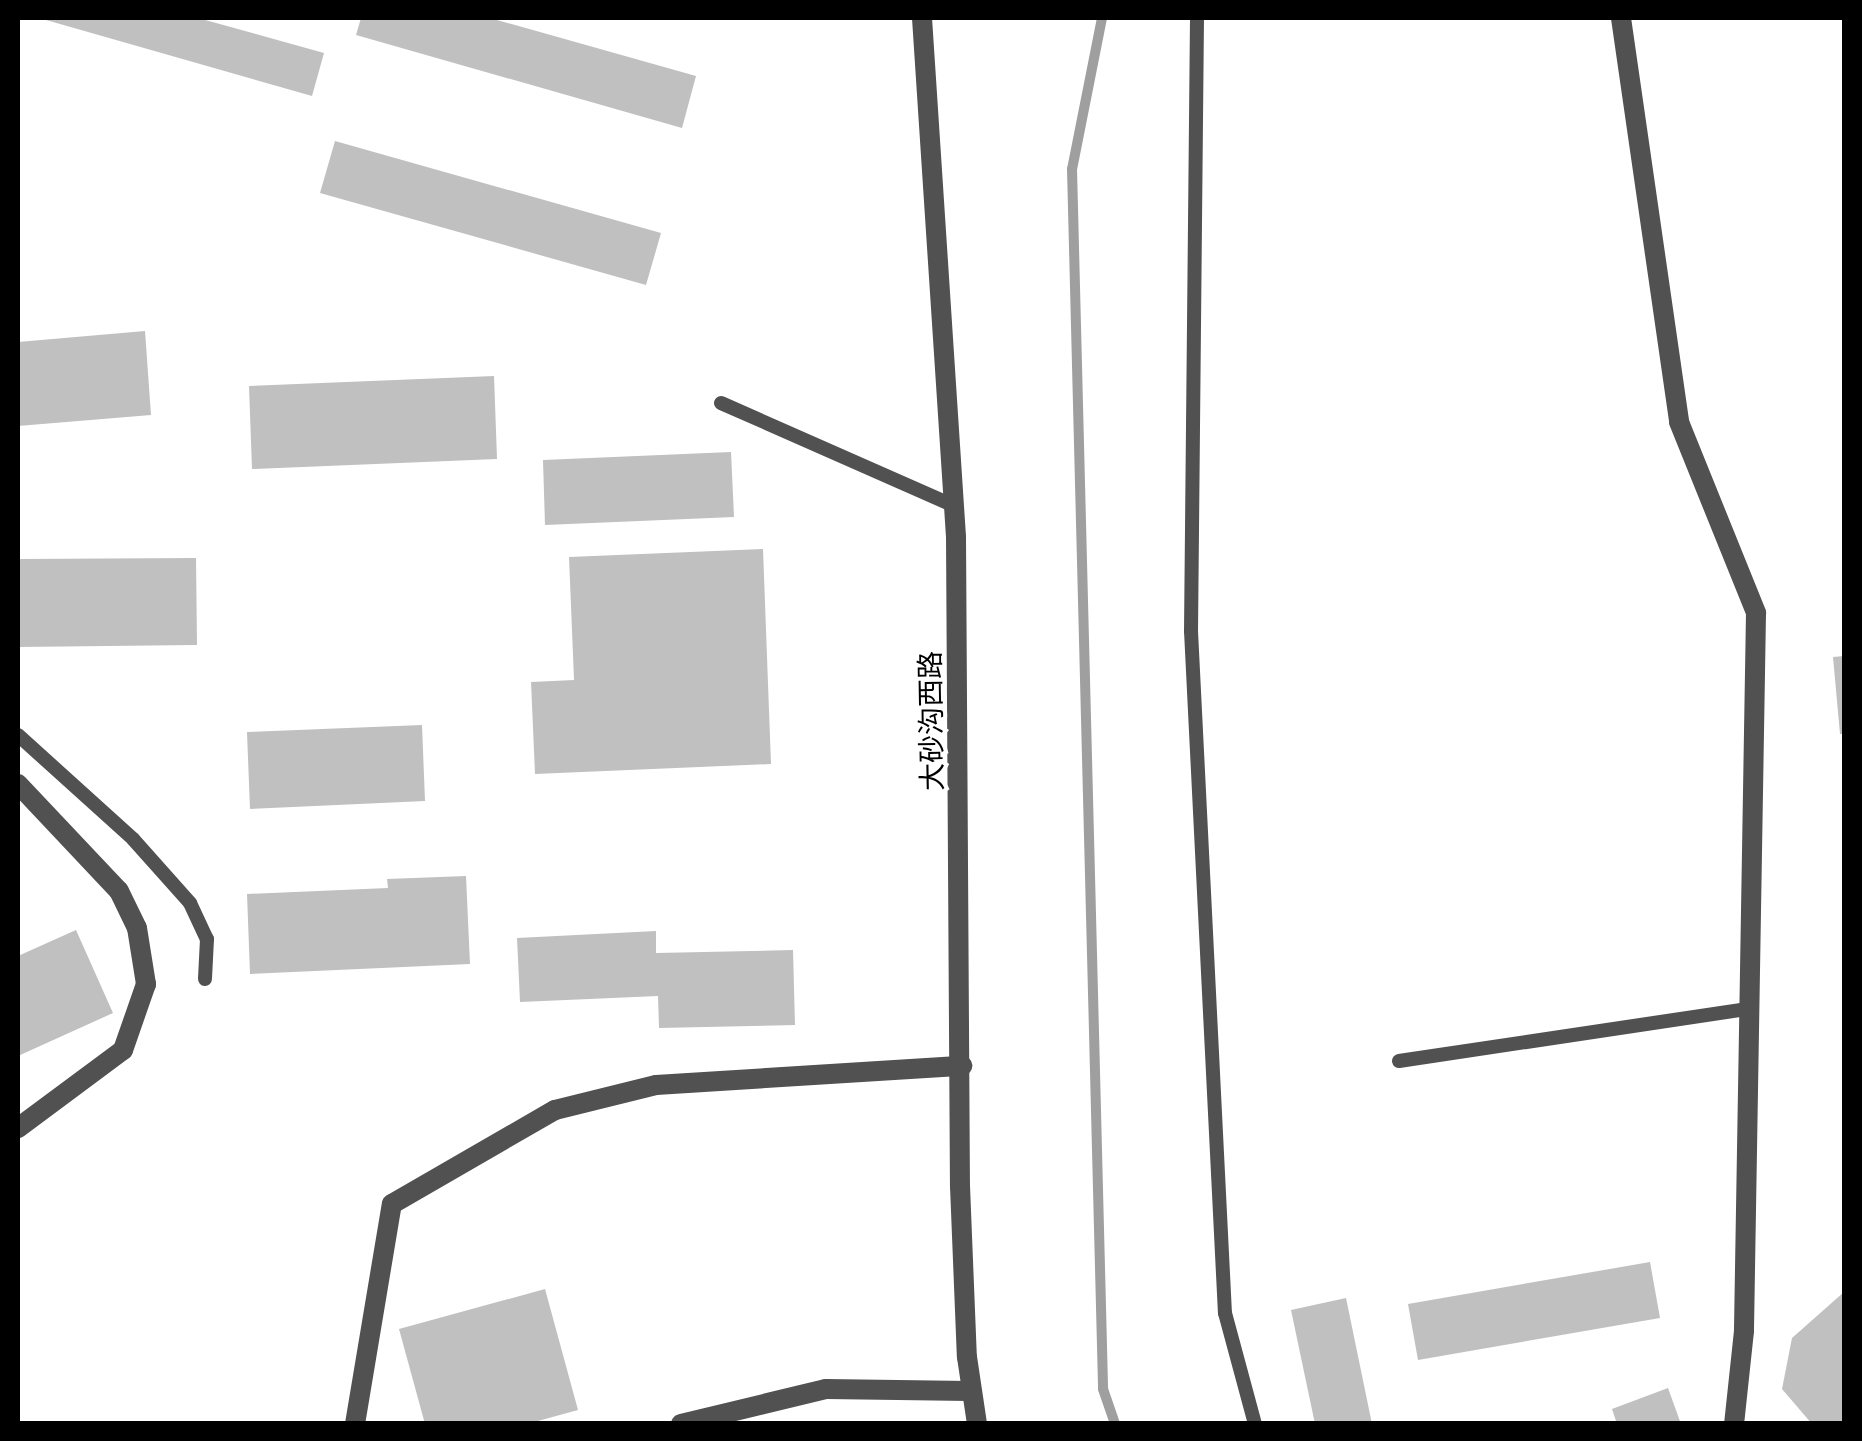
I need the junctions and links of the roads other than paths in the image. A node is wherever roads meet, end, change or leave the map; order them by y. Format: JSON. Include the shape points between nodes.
{"nodes":[{"id":1,"x":922,"y":18,"type":"edge"},
{"id":2,"x":1197,"y":18,"type":"edge"},
{"id":3,"x":1621,"y":18,"type":"edge"},
{"id":4,"x":721,"y":403,"type":"dead end"},
{"id":5,"x":954,"y":506,"type":"junction"},
{"id":6,"x":18,"y":736,"type":"edge"},
{"id":7,"x":18,"y":784,"type":"edge"},
{"id":8,"x":205,"y":978,"type":"dead end"},
{"id":9,"x":1746,"y":1010,"type":"junction"},
{"id":10,"x":1399,"y":1061,"type":"dead end"},
{"id":11,"x":962,"y":1066,"type":"junction"},
{"id":12,"x":18,"y":1128,"type":"edge"},
{"id":13,"x":969,"y":1391,"type":"junction"},
{"id":14,"x":355,"y":1424,"type":"edge"},
{"id":15,"x":681,"y":1424,"type":"edge"},
{"id":16,"x":977,"y":1424,"type":"edge"},
{"id":17,"x":1255,"y":1424,"type":"edge"},
{"id":18,"x":1734,"y":1424,"type":"edge"}],
"edges":[{"from":1,"to":5,"type":"street","name":"大砂沟西路"},
{"from":2,"to":17,"type":"lane","via":[[1191,631],[1225,1313]]},
{"from":3,"to":9,"type":"street","via":[[1680,422],[1756,613]]},
{"from":4,"to":5,"type":"lane"},
{"from":5,"to":11,"type":"street","name":"大砂沟西路"},
{"from":6,"to":8,"type":"lane","via":[[133,840],[190,903],[207,939]]},
{"from":7,"to":12,"type":"street","via":[[119,891],[137,928],[146,984],[122,1050]]},
{"from":9,"to":10,"type":"lane"},
{"from":9,"to":18,"type":"street","via":[[1744,1331]]},
{"from":11,"to":13,"type":"street","name":"大砂沟西路"},
{"from":11,"to":14,"type":"street","via":[[656,1085],[556,1110],[392,1204]]},
{"from":13,"to":15,"type":"street","via":[[826,1388]]},
{"from":13,"to":16,"type":"street","name":"大砂沟西路"}]}
